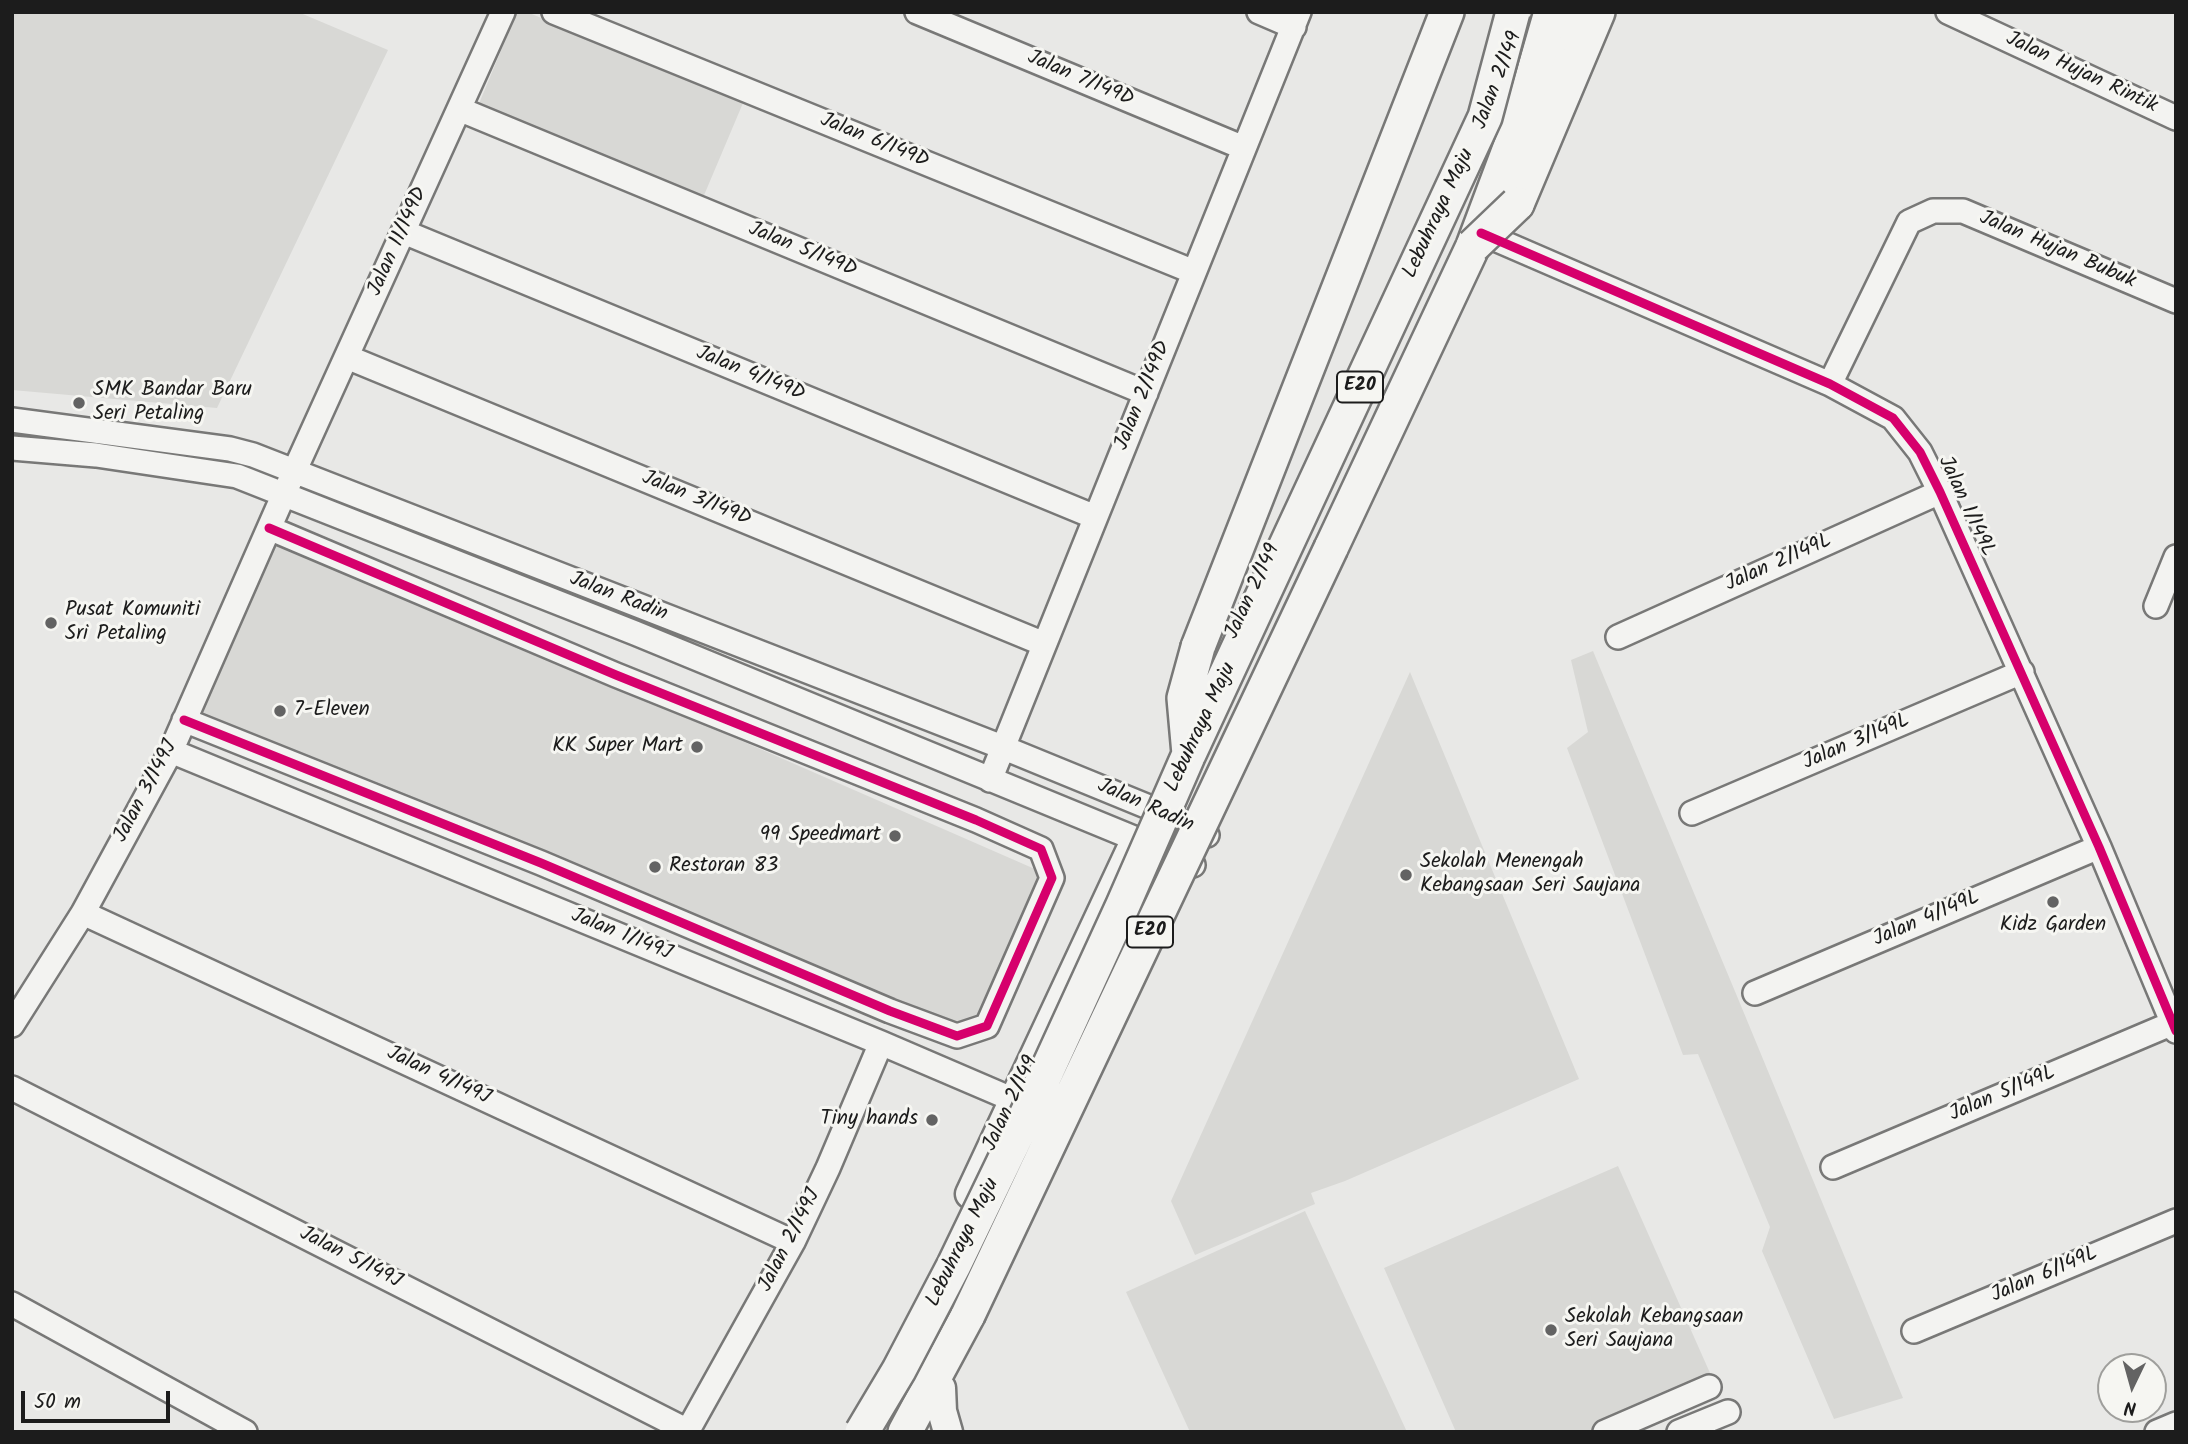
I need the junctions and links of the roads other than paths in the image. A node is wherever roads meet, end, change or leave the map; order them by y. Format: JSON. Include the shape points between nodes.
{"nodes":[{"id":1,"x":503,"y":12,"type":"edge"},
{"id":2,"x":554,"y":12,"type":"edge"},
{"id":3,"x":917,"y":12,"type":"edge"},
{"id":4,"x":1258,"y":12,"type":"edge"},
{"id":5,"x":1447,"y":12,"type":"edge"},
{"id":6,"x":1513,"y":12,"type":"edge"},
{"id":7,"x":1525,"y":12,"type":"edge"},
{"id":8,"x":1551,"y":12,"type":"edge"},
{"id":9,"x":1578,"y":12,"type":"edge"},
{"id":10,"x":1596,"y":12,"type":"edge"},
{"id":11,"x":1948,"y":12,"type":"edge"},
{"id":12,"x":1296,"y":20,"type":"edge"},
{"id":13,"x":459,"y":109,"type":"junction"},
{"id":14,"x":2176,"y":118,"type":"edge"},
{"id":15,"x":1244,"y":148,"type":"junction"},
{"id":16,"x":404,"y":232,"type":"junction"},
{"id":17,"x":1477,"y":240,"type":"junction"},
{"id":18,"x":1194,"y":272,"type":"junction"},
{"id":19,"x":2176,"y":301,"type":"edge"},
{"id":20,"x":347,"y":357,"type":"junction"},
{"id":21,"x":1830,"y":384,"type":"junction"},
{"id":22,"x":1146,"y":393,"type":"junction"},
{"id":23,"x":12,"y":420,"type":"edge"},
{"id":24,"x":12,"y":448,"type":"edge"},
{"id":25,"x":295,"y":472,"type":"junction"},
{"id":26,"x":1940,"y":492,"type":"junction"},
{"id":27,"x":284,"y":495,"type":"junction"},
{"id":28,"x":1095,"y":517,"type":"junction"},
{"id":29,"x":269,"y":528,"type":"junction"},
{"id":30,"x":2176,"y":557,"type":"edge"},
{"id":31,"x":2156,"y":606,"type":"dead end"},
{"id":32,"x":1618,"y":637,"type":"dead end"},
{"id":33,"x":1044,"y":643,"type":"junction"},
{"id":34,"x":2022,"y":672,"type":"junction"},
{"id":35,"x":184,"y":720,"type":"junction"},
{"id":36,"x":1002,"y":747,"type":"junction"},
{"id":37,"x":171,"y":751,"type":"junction"},
{"id":38,"x":1189,"y":754,"type":"junction"},
{"id":39,"x":990,"y":779,"type":"junction"},
{"id":40,"x":1151,"y":808,"type":"junction"},
{"id":41,"x":1692,"y":813,"type":"dead end"},
{"id":42,"x":1207,"y":835,"type":"junction"},
{"id":43,"x":1136,"y":839,"type":"junction"},
{"id":44,"x":2099,"y":847,"type":"junction"},
{"id":45,"x":1193,"y":865,"type":"junction"},
{"id":46,"x":83,"y":912,"type":"junction"},
{"id":47,"x":1755,"y":993,"type":"dead end"},
{"id":48,"x":12,"y":1025,"type":"edge"},
{"id":49,"x":2174,"y":1027,"type":"edge"},
{"id":50,"x":881,"y":1043,"type":"junction"},
{"id":51,"x":12,"y":1088,"type":"edge"},
{"id":52,"x":1015,"y":1100,"type":"junction"},
{"id":53,"x":1070,"y":1124,"type":"junction"},
{"id":54,"x":1833,"y":1167,"type":"dead end"},
{"id":55,"x":2176,"y":1221,"type":"edge"},
{"id":56,"x":793,"y":1242,"type":"junction"},
{"id":57,"x":12,"y":1304,"type":"edge"},
{"id":58,"x":1913,"y":1331,"type":"dead end"},
{"id":59,"x":1709,"y":1387,"type":"dead end"},
{"id":60,"x":941,"y":1388,"type":"junction"},
{"id":61,"x":1728,"y":1412,"type":"dead end"},
{"id":62,"x":2176,"y":1424,"type":"edge"},
{"id":63,"x":854,"y":1426,"type":"edge"},
{"id":64,"x":687,"y":1431,"type":"edge"},
{"id":65,"x":245,"y":1432,"type":"edge"},
{"id":66,"x":904,"y":1432,"type":"edge"},
{"id":67,"x":917,"y":1432,"type":"edge"},
{"id":68,"x":948,"y":1432,"type":"edge"},
{"id":69,"x":1605,"y":1432,"type":"edge"},
{"id":70,"x":1679,"y":1432,"type":"edge"},
{"id":71,"x":2157,"y":1432,"type":"edge"}],
"edges":[{"from":1,"to":13,"type":"street","name":"Jalan 11/149D"},
{"from":2,"to":18,"type":"street","name":"Jalan 6/149D"},
{"from":3,"to":15,"type":"street","name":"Jalan 7/149D"},
{"from":4,"to":12,"type":"street"},
{"from":5,"to":38,"type":"highway","bridge":true,"via":[[1198,647],[1184,698]]},
{"from":6,"to":38,"type":"highway","name":"Lebuhraya Maju","number":"E20","bridge":true,"via":[[1485,117]]},
{"from":7,"to":40,"type":"main road","name":"Jalan 2/149","via":[[1493,100],[1433,237],[1322,448]]},
{"from":8,"to":17,"type":"highway","name":"Lebuhraya Maju","number":"E20","via":[[1518,126]]},
{"from":9,"to":17,"type":"main road"},
{"from":10,"to":17,"type":"highway","bridge":true,"via":[[1517,204]]},
{"from":11,"to":14,"type":"street","name":"Jalan Hujan Rintik"},
{"from":12,"to":15,"type":"street","name":"Jalan 2/149D"},
{"from":13,"to":16,"type":"street","name":"Jalan 11/149D"},
{"from":13,"to":22,"type":"street","name":"Jalan 5/149D"},
{"from":15,"to":18,"type":"street","name":"Jalan 2/149D"},
{"from":16,"to":20,"type":"street","name":"Jalan 11/149D"},
{"from":16,"to":28,"type":"street","name":"Jalan 4/149D"},
{"from":17,"to":21,"type":"street","name":"Jalan 1/149L"},
{"from":17,"to":42,"type":"main road"},
{"from":17,"to":66,"type":"highway","name":"Lebuhraya Maju","number":"E20","bridge":true,"via":[[980,1290]]},
{"from":18,"to":22,"type":"street","name":"Jalan 2/149D"},
{"from":19,"to":21,"type":"street","name":"Jalan Hujan Bubuk","via":[[1963,211],[1933,211],[1909,222]]},
{"from":20,"to":25,"type":"street","name":"Jalan 11/149D"},
{"from":20,"to":33,"type":"street","name":"Jalan 3/149D"},
{"from":21,"to":26,"type":"street","name":"Jalan 1/149L","via":[[1893,418],[1920,452]]},
{"from":22,"to":28,"type":"street","name":"Jalan 2/149D"},
{"from":23,"to":25,"type":"street","name":"Jalan Radin","via":[[230,449]]},
{"from":24,"to":27,"type":"street","name":"Jalan Radin","via":[[224,472]]},
{"from":25,"to":27,"type":"street","name":"Jalan 3/149J"},
{"from":25,"to":36,"type":"street","name":"Jalan Radin"},
{"from":26,"to":32,"type":"street","name":"Jalan 2/149L"},
{"from":26,"to":34,"type":"street","name":"Jalan 1/149L"},
{"from":27,"to":29,"type":"street","name":"Jalan 3/149J"},
{"from":27,"to":39,"type":"street","name":"Jalan Radin"},
{"from":28,"to":33,"type":"street","name":"Jalan 2/149D"},
{"from":29,"to":35,"type":"street","name":"Jalan 3/149J"},
{"from":29,"to":35,"type":"street","via":[[1041,849],[1052,878],[987,1026],[957,1036],[890,1011],[541,863]]},
{"from":30,"to":31,"type":"street"},
{"from":33,"to":36,"type":"street","name":"Jalan 2/149D"},
{"from":34,"to":41,"type":"street","name":"Jalan 3/149L"},
{"from":34,"to":44,"type":"street","name":"Jalan 1/149L"},
{"from":35,"to":37,"type":"street","name":"Jalan 3/149J"},
{"from":36,"to":39,"type":"street","name":"Jalan 2/149D"},
{"from":36,"to":40,"type":"street","name":"Jalan Radin"},
{"from":37,"to":46,"type":"street","name":"Jalan 3/149J"},
{"from":37,"to":50,"type":"street","name":"Jalan 1/149J"},
{"from":38,"to":63,"type":"highway","name":"Lebuhraya Maju","number":"E20","bridge":true,"via":[[1017,1135],[905,1359]]},
{"from":39,"to":43,"type":"street","name":"Jalan Radin"},
{"from":40,"to":42,"type":"street","name":"Jalan Radin"},
{"from":40,"to":43,"type":"main road","name":"Jalan 2/149"},
{"from":42,"to":45,"type":"main road"},
{"from":43,"to":45,"type":"street","name":"Jalan Radin"},
{"from":43,"to":52,"type":"main road","name":"Jalan 2/149"},
{"from":44,"to":47,"type":"street","name":"Jalan 4/149L"},
{"from":44,"to":49,"type":"street","name":"Jalan 1/149L"},
{"from":45,"to":53,"type":"main road"},
{"from":46,"to":48,"type":"street","name":"Jalan 3/149J"},
{"from":46,"to":56,"type":"street","name":"Jalan 4/149J"},
{"from":49,"to":54,"type":"street","name":"Jalan 5/149L"},
{"from":50,"to":52,"type":"street","name":"Jalan 1/149J"},
{"from":50,"to":56,"type":"street","name":"Jalan 2/149J"},
{"from":51,"to":64,"type":"street","name":"Jalan 5/149J"},
{"from":52,"to":53,"type":"street","name":"Jalan 1/149J"},
{"from":52,"to":63,"type":"main road","name":"Jalan 2/149","via":[[912,1317]]},
{"from":53,"to":60,"type":"main road"},
{"from":55,"to":58,"type":"street","name":"Jalan 6/149L"},
{"from":56,"to":64,"type":"street","name":"Jalan 2/149J"},
{"from":57,"to":65,"type":"street"},
{"from":59,"to":69,"type":"street"},
{"from":60,"to":67,"type":"main road"},
{"from":60,"to":68,"type":"main road"},
{"from":61,"to":70,"type":"street"},
{"from":62,"to":71,"type":"street"},
{"from":63,"to":66,"type":"main road"}]}
